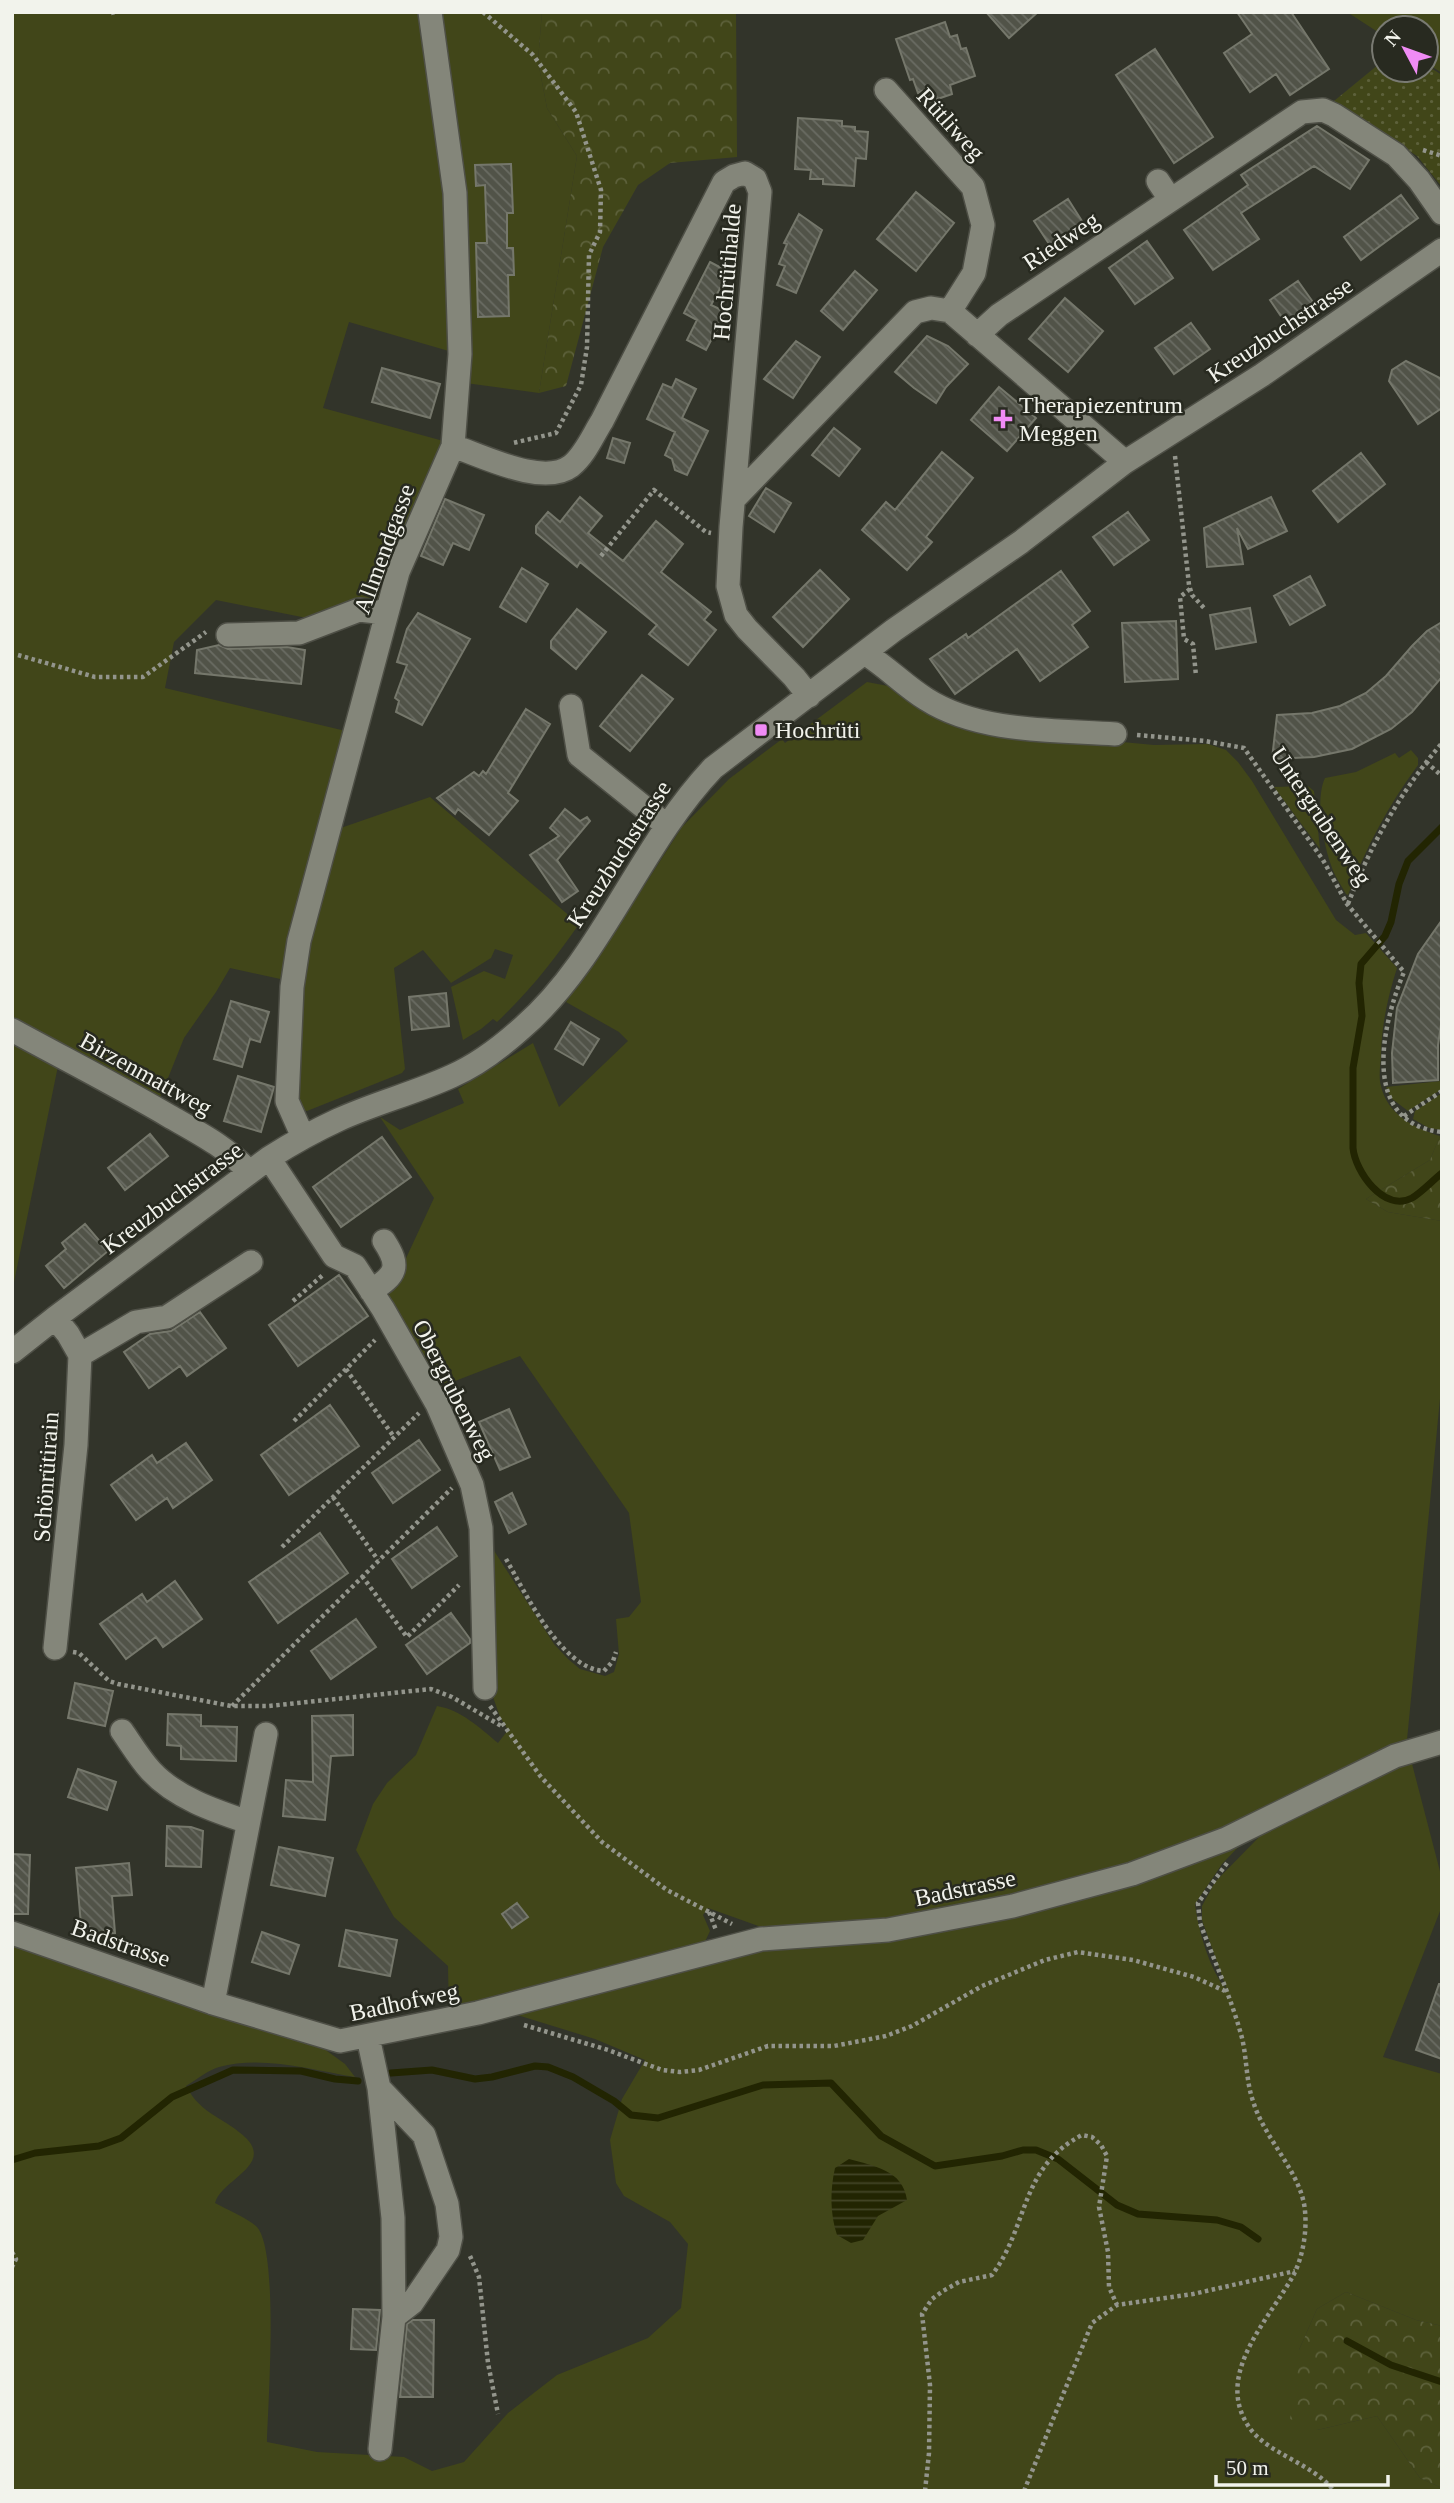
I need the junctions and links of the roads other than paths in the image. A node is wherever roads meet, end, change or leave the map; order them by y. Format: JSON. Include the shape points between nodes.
{"nodes":[{"id":1,"x":430,"y":12,"type":"edge"},
{"id":2,"x":886,"y":90,"type":"dead end"},
{"id":3,"x":1442,"y":213,"type":"edge"},
{"id":4,"x":1442,"y":250,"type":"edge"},
{"id":5,"x":950,"y":311,"type":"junction"},
{"id":6,"x":977,"y":334,"type":"junction"},
{"id":7,"x":453,"y":446,"type":"junction"},
{"id":8,"x":1125,"y":462,"type":"junction"},
{"id":9,"x":734,"y":499,"type":"junction"},
{"id":10,"x":386,"y":613,"type":"junction"},
{"id":11,"x":228,"y":635,"type":"road end"},
{"id":12,"x":866,"y":654,"type":"junction"},
{"id":13,"x":809,"y":696,"type":"junction"},
{"id":14,"x":571,"y":706,"type":"dead end"},
{"id":15,"x":1115,"y":734,"type":"road end"},
{"id":16,"x":666,"y":825,"type":"junction"},
{"id":17,"x":12,"y":1030,"type":"edge"},
{"id":18,"x":303,"y":1137,"type":"junction"},
{"id":19,"x":269,"y":1158,"type":"junction"},
{"id":20,"x":248,"y":1172,"type":"junction"},
{"id":21,"x":384,"y":1241,"type":"dead end"},
{"id":22,"x":251,"y":1262,"type":"dead end"},
{"id":23,"x":372,"y":1292,"type":"junction"},
{"id":24,"x":55,"y":1318,"type":"junction"},
{"id":25,"x":18,"y":1339,"type":"edge"},
{"id":26,"x":80,"y":1355,"type":"junction"},
{"id":27,"x":55,"y":1648,"type":"road end"},
{"id":28,"x":485,"y":1688,"type":"road end"},
{"id":29,"x":122,"y":1731,"type":"dead end"},
{"id":30,"x":267,"y":1734,"type":"dead end"},
{"id":31,"x":1442,"y":1742,"type":"edge"},
{"id":32,"x":248,"y":1822,"type":"junction"},
{"id":33,"x":12,"y":1933,"type":"edge"},
{"id":34,"x":213,"y":2003,"type":"junction"},
{"id":35,"x":478,"y":2013,"type":"joint"},
{"id":36,"x":368,"y":2037,"type":"junction"},
{"id":37,"x":340,"y":2041,"type":"joint"},
{"id":38,"x":379,"y":2088,"type":"junction"},
{"id":39,"x":394,"y":2317,"type":"junction"},
{"id":40,"x":380,"y":2449,"type":"dead end"}],
"edges":[{"from":1,"to":7,"type":"street","name":"Allmendgasse","via":[[455,193],[460,354]]},
{"from":2,"to":5,"type":"street","name":"Rütliweg","via":[[973,187],[983,225],[974,273]]},
{"from":3,"to":6,"type":"street","name":"Riedweg","via":[[1396,155],[1334,115],[1323,110],[1302,112],[1164,190]]},
{"from":4,"to":8,"type":"street","name":"Kreuzbuchstrasse","via":[[1262,375]]},
{"from":5,"to":6,"type":"street"},
{"from":5,"to":9,"type":"street","via":[[931,308],[915,312]]},
{"from":6,"to":8,"type":"street"},
{"from":7,"to":9,"type":"street","name":"Hochrütihalde","via":[[533,473],[555,474],[572,465],[602,421],[724,183],[746,173],[755,179],[760,192]]},
{"from":7,"to":10,"type":"street","name":"Allmendgasse","via":[[398,572]]},
{"from":8,"to":12,"type":"street","name":"Kreuzbuchstrasse"},
{"from":9,"to":13,"type":"street","name":"Hochrütihalde","via":[[728,586],[736,615]]},
{"from":10,"to":11,"type":"street","via":[[359,610],[299,634]]},
{"from":10,"to":18,"type":"street","name":"Allmendgasse","via":[[299,941],[292,987],[287,1101]]},
{"from":12,"to":13,"type":"street","name":"Kreuzbuchstrasse"},
{"from":12,"to":15,"type":"street","via":[[926,699],[964,718],[1034,729]]},
{"from":13,"to":16,"type":"street","name":"Kreuzbuchstrasse","via":[[713,768]]},
{"from":14,"to":16,"type":"street","via":[[579,755]]},
{"from":16,"to":18,"type":"street","name":"Kreuzbuchstrasse","via":[[578,964],[523,1028],[454,1075]]},
{"from":17,"to":20,"type":"street","name":"Birzenmattweg","via":[[190,1128],[235,1156]]},
{"from":18,"to":19,"type":"street","name":"Kreuzbuchstrasse"},
{"from":19,"to":20,"type":"street","name":"Kreuzbuchstrasse"},
{"from":19,"to":23,"type":"street","name":"Obergrubenweg","via":[[334,1256],[355,1266]]},
{"from":20,"to":24,"type":"street","name":"Kreuzbuchstrasse"},
{"from":21,"to":23,"type":"street","via":[[393,1255],[394,1268]]},
{"from":22,"to":26,"type":"street","via":[[167,1317],[136,1322]]},
{"from":23,"to":28,"type":"street","name":"Obergrubenweg","via":[[434,1398],[472,1485],[481,1528]]},
{"from":24,"to":25,"type":"street","name":"Kreuzbuchstrasse"},
{"from":24,"to":26,"type":"street"},
{"from":26,"to":27,"type":"street","name":"Schönrütirain","via":[[75,1458]]},
{"from":29,"to":32,"type":"street","via":[[162,1781],[201,1805]]},
{"from":30,"to":32,"type":"street"},
{"from":31,"to":35,"type":"street","name":"Badstrasse","via":[[1395,1756],[1226,1839],[1132,1874],[1013,1906],[888,1930],[761,1938]]},
{"from":32,"to":34,"type":"street"},
{"from":33,"to":34,"type":"street","name":"Badstrasse"},
{"from":34,"to":37,"type":"street","name":"Badstrasse"},
{"from":35,"to":36,"type":"street","name":"Badhofweg"},
{"from":36,"to":37,"type":"street","name":"Badhofweg"},
{"from":36,"to":38,"type":"street"},
{"from":38,"to":39,"type":"street","via":[[393,2218]]},
{"from":38,"to":39,"type":"street","via":[[424,2135],[447,2204],[451,2237],[448,2250],[412,2303]]},
{"from":39,"to":40,"type":"street"}]}
